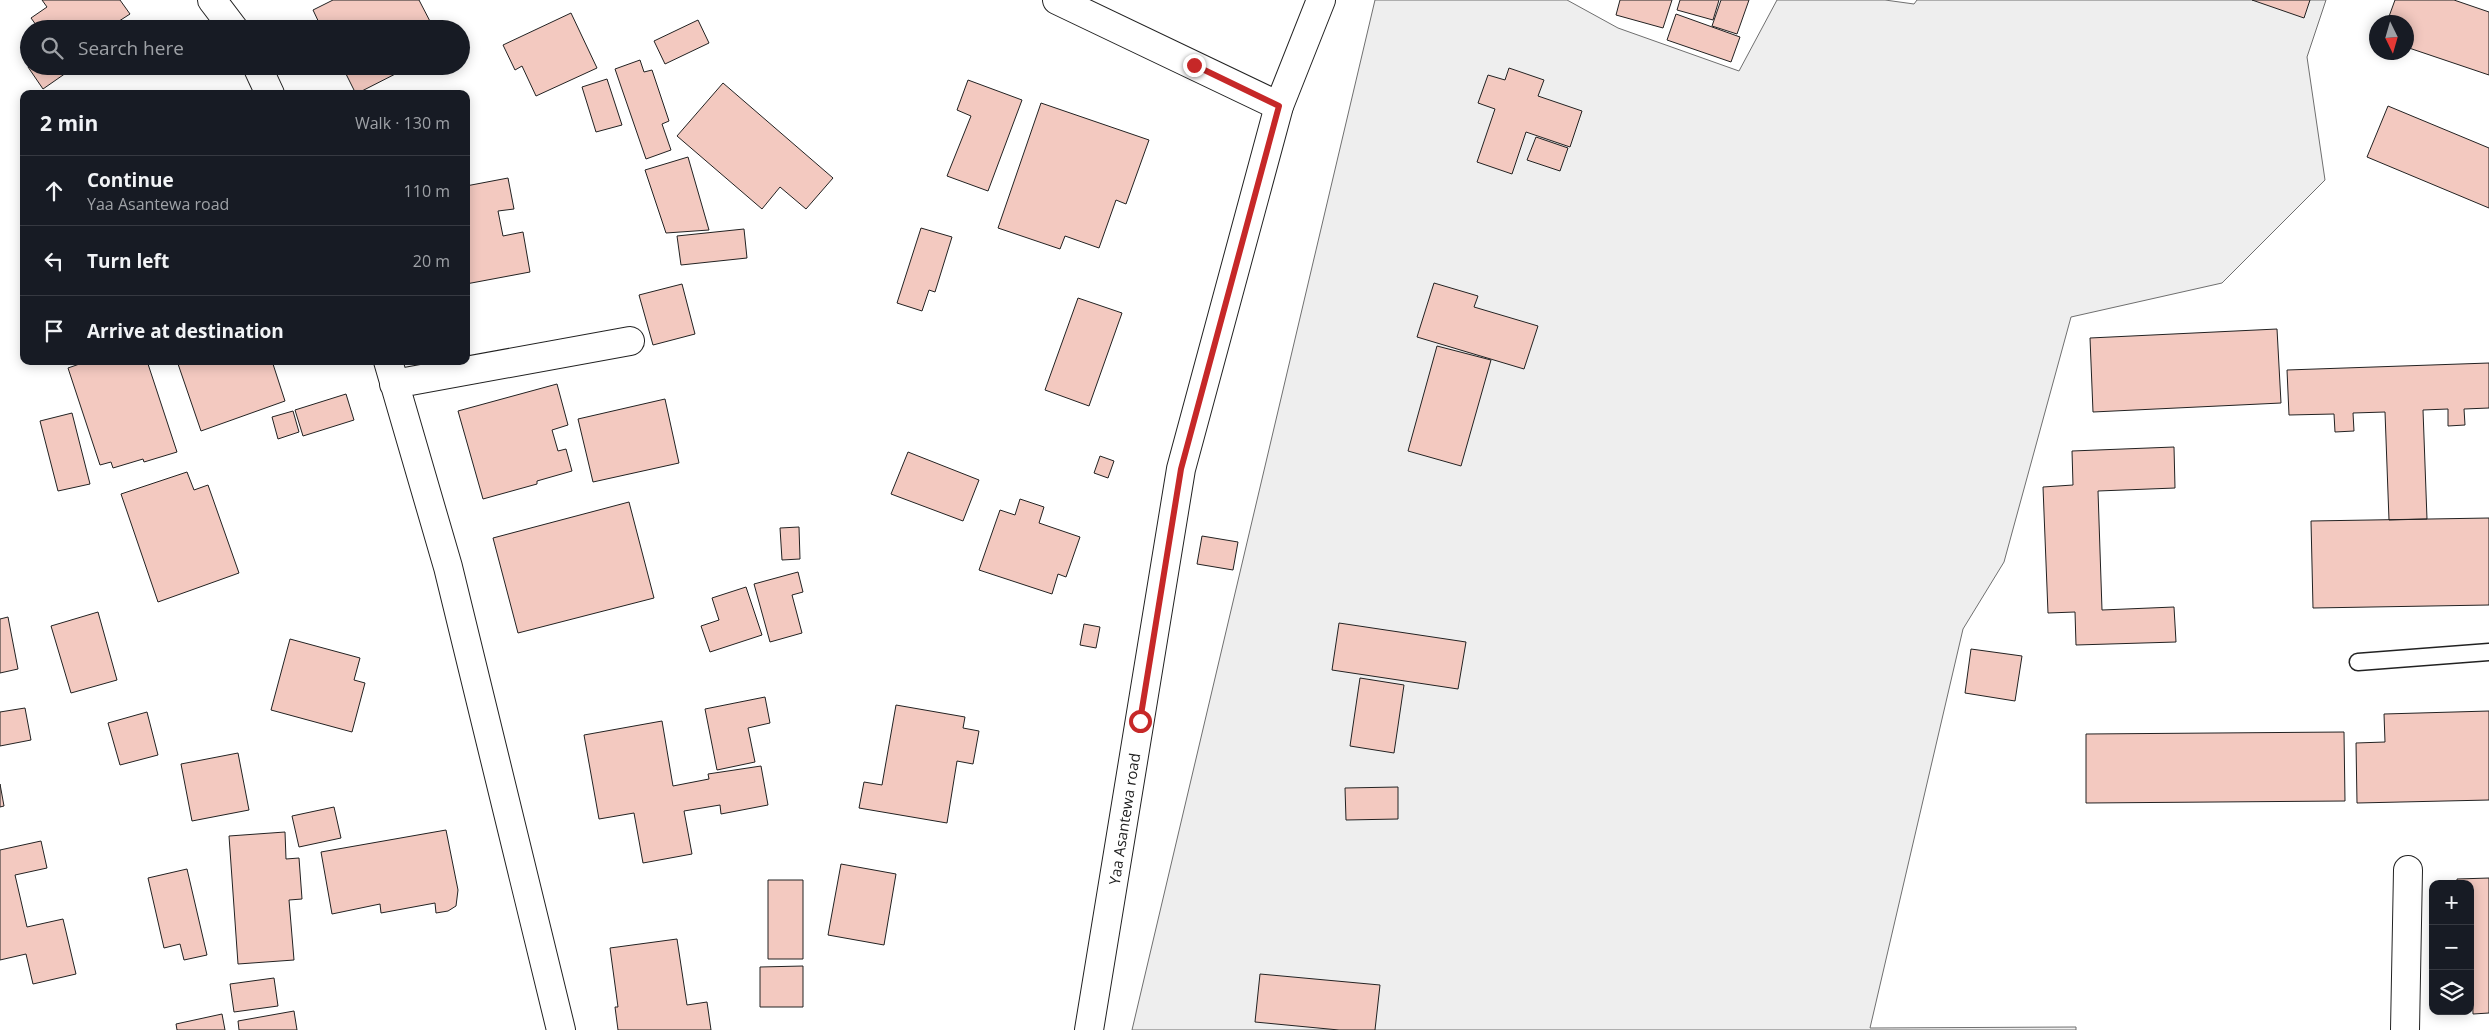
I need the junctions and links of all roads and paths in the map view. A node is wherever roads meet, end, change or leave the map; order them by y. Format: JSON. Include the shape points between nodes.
{"nodes":[{"id":1,"x":212,"y":0,"type":"edge"},
{"id":2,"x":1057,"y":0,"type":"edge"},
{"id":3,"x":1321,"y":0,"type":"edge"},
{"id":4,"x":227,"y":20,"type":"edge"},
{"id":5,"x":261,"y":75,"type":"edge"},
{"id":6,"x":268,"y":90,"type":"edge"},
{"id":7,"x":1279,"y":106,"type":"junction"},
{"id":8,"x":630,"y":341,"type":"dead end"},
{"id":9,"x":470,"y":362,"type":"edge"},
{"id":10,"x":451,"y":365,"type":"edge"},
{"id":11,"x":391,"y":373,"type":"edge"},
{"id":12,"x":2489,"y":652,"type":"edge"},
{"id":13,"x":2358,"y":662,"type":"dead end"},
{"id":14,"x":2408,"y":870,"type":"dead end"},
{"id":15,"x":561,"y":1030,"type":"edge"},
{"id":16,"x":1089,"y":1030,"type":"edge"},
{"id":17,"x":2404,"y":1030,"type":"edge"}],
"edges":[{"from":1,"to":4,"type":"street"},
{"from":2,"to":7,"type":"street"},
{"from":3,"to":7,"type":"street","name":"Yaa Asantewa road"},
{"from":5,"to":6,"type":"street"},
{"from":7,"to":16,"type":"street","name":"Yaa Asantewa road","via":[[1181,469]]},
{"from":8,"to":9,"type":"street"},
{"from":10,"to":11,"type":"street"},
{"from":11,"to":15,"type":"street","via":[[448,567]]},
{"from":12,"to":13,"type":"lane"},
{"from":14,"to":17,"type":"street"}]}
